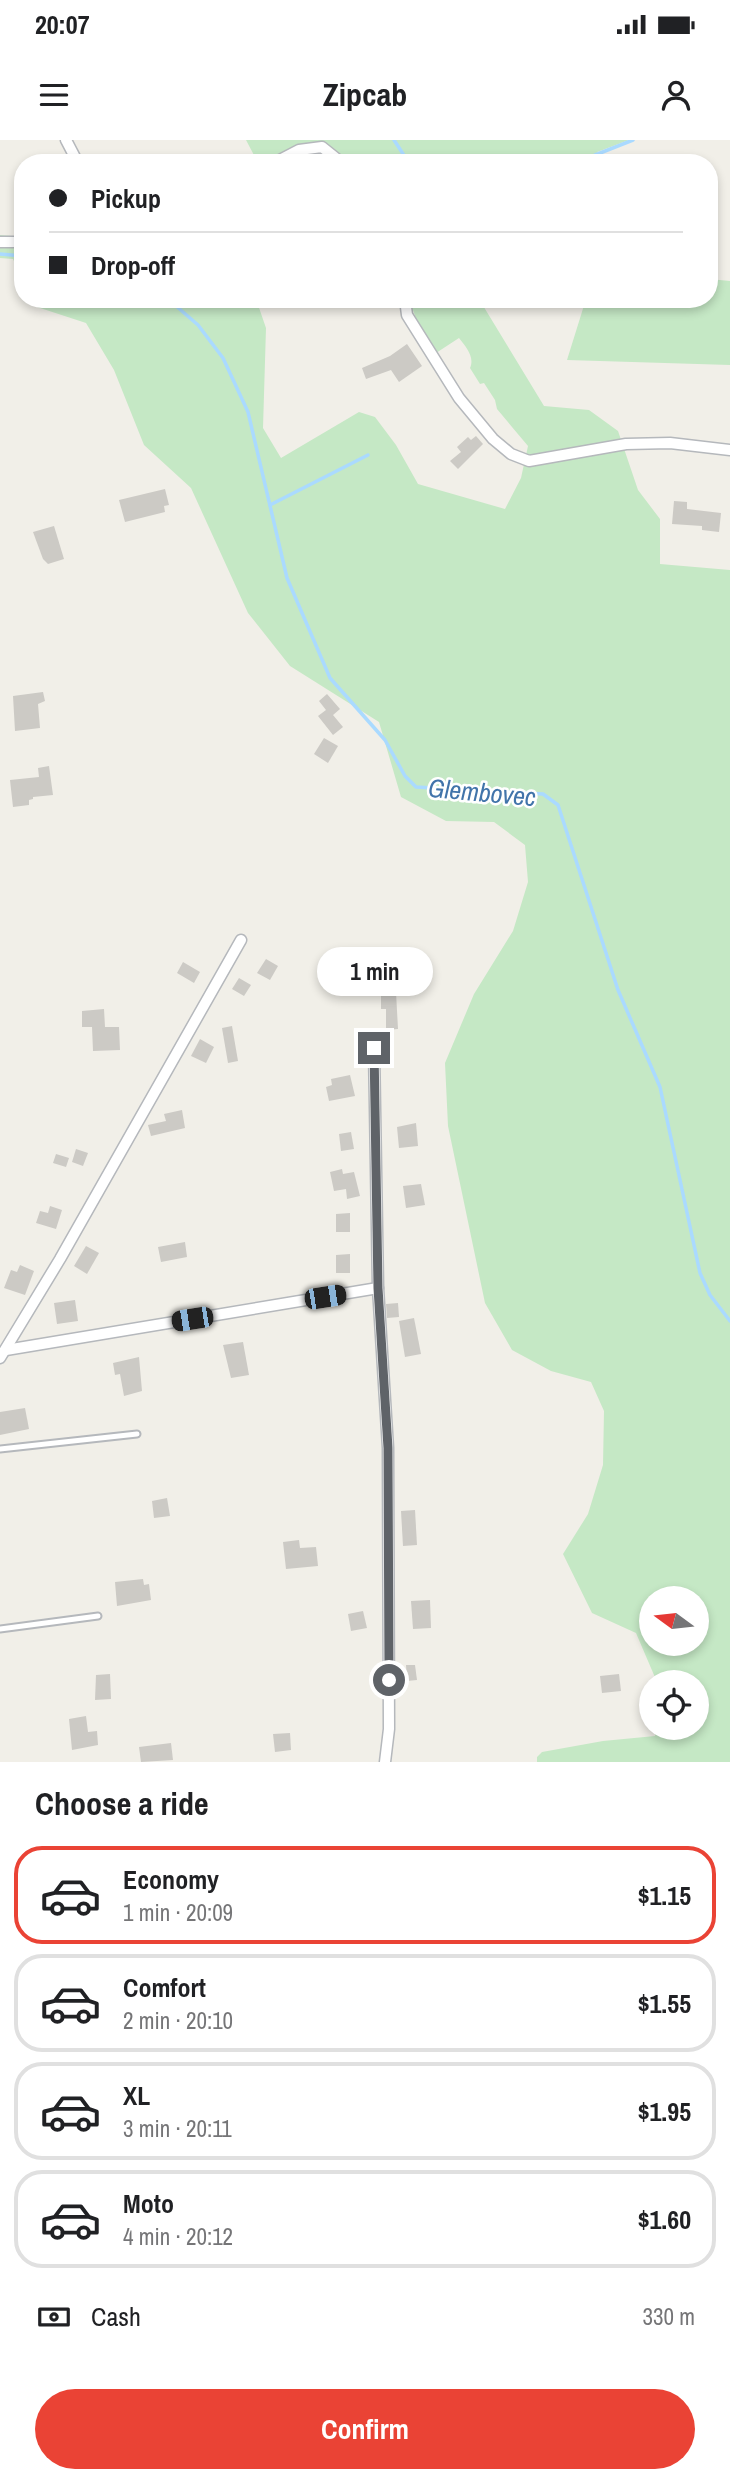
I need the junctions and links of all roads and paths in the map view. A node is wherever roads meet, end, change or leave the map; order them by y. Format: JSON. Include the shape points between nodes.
{"nodes":[{"id":1,"x":291,"y":154,"type":"edge"},
{"id":2,"x":331,"y":154,"type":"edge"},
{"id":3,"x":406,"y":308,"type":"edge"},
{"id":4,"x":730,"y":450,"type":"edge"},
{"id":5,"x":241,"y":940,"type":"dead end"},
{"id":6,"x":374,"y":1048,"type":"dead end"},
{"id":7,"x":378,"y":1288,"type":"junction"},
{"id":8,"x":3,"y":1354,"type":"edge"},
{"id":9,"x":137,"y":1434,"type":"dead end"},
{"id":10,"x":0,"y":1449,"type":"edge"},
{"id":11,"x":98,"y":1616,"type":"dead end"},
{"id":12,"x":0,"y":1629,"type":"edge"},
{"id":13,"x":385,"y":1762,"type":"edge"}],
"edges":[{"from":1,"to":2,"type":"street","via":[[322,147]]},
{"from":3,"to":4,"type":"street","via":[[459,398],[511,454],[529,461],[626,443]]},
{"from":5,"to":8,"type":"street"},
{"from":6,"to":7,"type":"street"},
{"from":7,"to":8,"type":"street"},
{"from":7,"to":13,"type":"street","via":[[388,1448],[389,1715]]},
{"from":9,"to":10,"type":"lane"},
{"from":11,"to":12,"type":"lane"}]}
